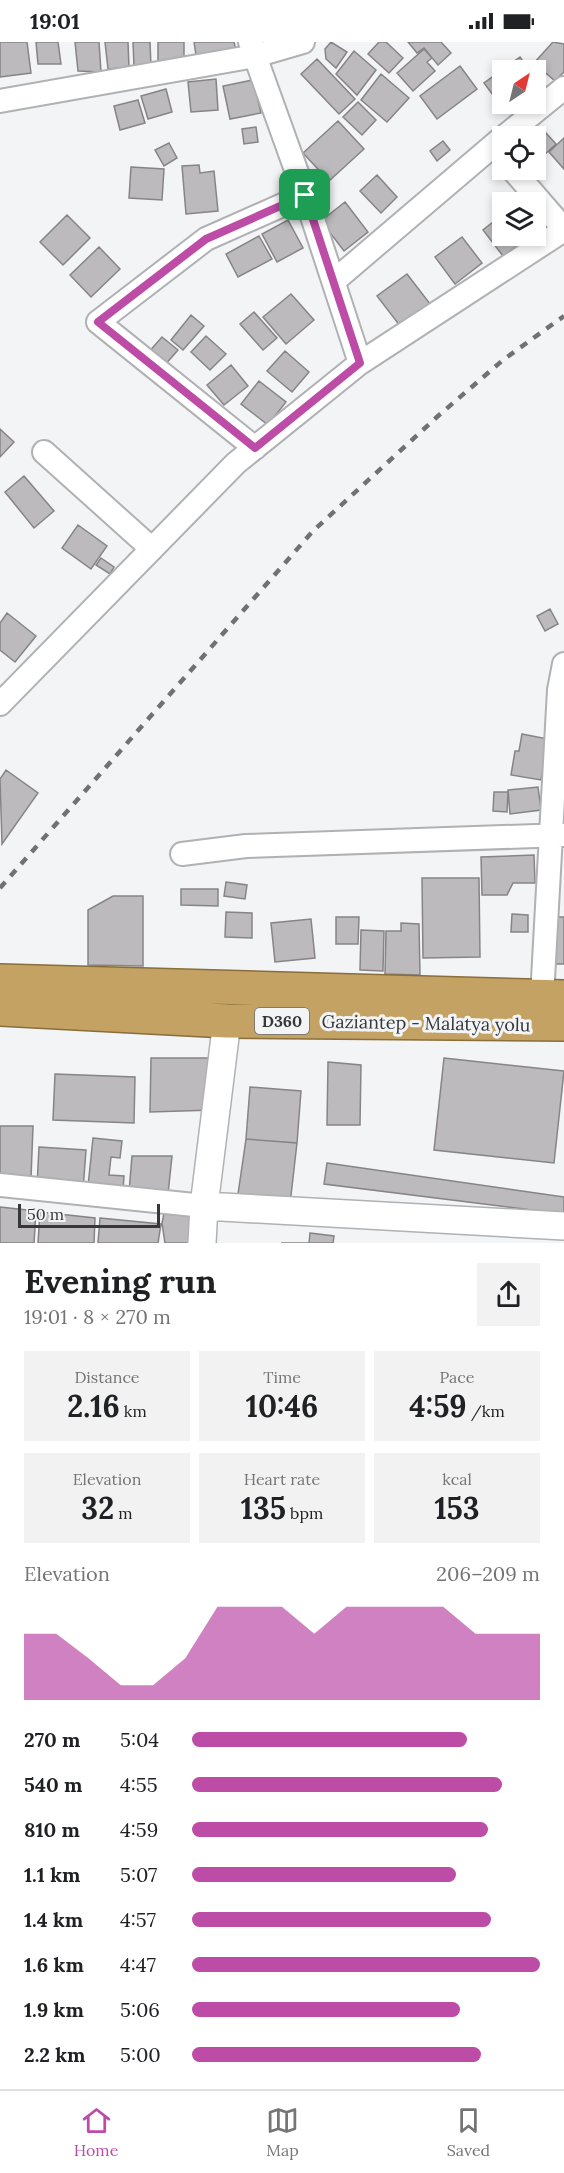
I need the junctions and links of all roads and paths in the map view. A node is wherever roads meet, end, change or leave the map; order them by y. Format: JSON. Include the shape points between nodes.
{"nodes":[{"id":1,"x":303,"y":42,"type":"edge"},
{"id":2,"x":252,"y":49,"type":"edge"},
{"id":3,"x":564,"y":88,"type":"edge"},
{"id":4,"x":0,"y":101,"type":"edge"},
{"id":5,"x":521,"y":126,"type":"edge"},
{"id":6,"x":492,"y":151,"type":"edge"},
{"id":7,"x":522,"y":180,"type":"edge"},
{"id":8,"x":305,"y":195,"type":"junction"},
{"id":9,"x":564,"y":230,"type":"edge"},
{"id":10,"x":334,"y":281,"type":"junction"},
{"id":11,"x":360,"y":363,"type":"junction"},
{"id":12,"x":255,"y":448,"type":"junction"},
{"id":13,"x":44,"y":452,"type":"dead end"},
{"id":14,"x":152,"y":549,"type":"junction"},
{"id":15,"x":564,"y":664,"type":"edge"},
{"id":16,"x":562,"y":690,"type":"edge"},
{"id":17,"x":0,"y":704,"type":"edge"},
{"id":18,"x":558,"y":836,"type":"edge"},
{"id":19,"x":182,"y":854,"type":"dead end"},
{"id":20,"x":0,"y":981,"type":"edge"},
{"id":21,"x":553,"y":997,"type":"edge"},
{"id":22,"x":0,"y":1009,"type":"edge"},
{"id":23,"x":227,"y":1021,"type":"junction"},
{"id":24,"x":564,"y":1024,"type":"edge"},
{"id":25,"x":0,"y":1185,"type":"edge"},
{"id":26,"x":204,"y":1206,"type":"junction"},
{"id":27,"x":546,"y":1231,"type":"edge"},
{"id":28,"x":202,"y":1243,"type":"edge"}],
"edges":[{"from":1,"to":2,"type":"street"},
{"from":2,"to":4,"type":"street"},
{"from":2,"to":8,"type":"street"},
{"from":3,"to":5,"type":"street"},
{"from":6,"to":10,"type":"street"},
{"from":7,"to":9,"type":"street"},
{"from":8,"to":10,"type":"street"},
{"from":8,"to":12,"type":"street","via":[[206,239],[98,322]]},
{"from":9,"to":11,"type":"street"},
{"from":10,"to":11,"type":"street"},
{"from":11,"to":12,"type":"street"},
{"from":12,"to":14,"type":"street"},
{"from":13,"to":14,"type":"street"},
{"from":14,"to":17,"type":"street"},
{"from":15,"to":16,"type":"street"},
{"from":16,"to":18,"type":"street"},
{"from":18,"to":19,"type":"street","via":[[246,846]]},
{"from":18,"to":21,"type":"street"},
{"from":20,"to":21,"type":"highway","name":"Gaziantep - Malatya yolu","number":"D360"},
{"from":22,"to":23,"type":"highway","name":"Gaziantep - Malatya yolu","number":"D360"},
{"from":23,"to":24,"type":"highway","name":"Gaziantep - Malatya yolu","number":"D360"},
{"from":23,"to":26,"type":"street"},
{"from":25,"to":26,"type":"street"},
{"from":26,"to":27,"type":"street"},
{"from":26,"to":28,"type":"street"}]}
